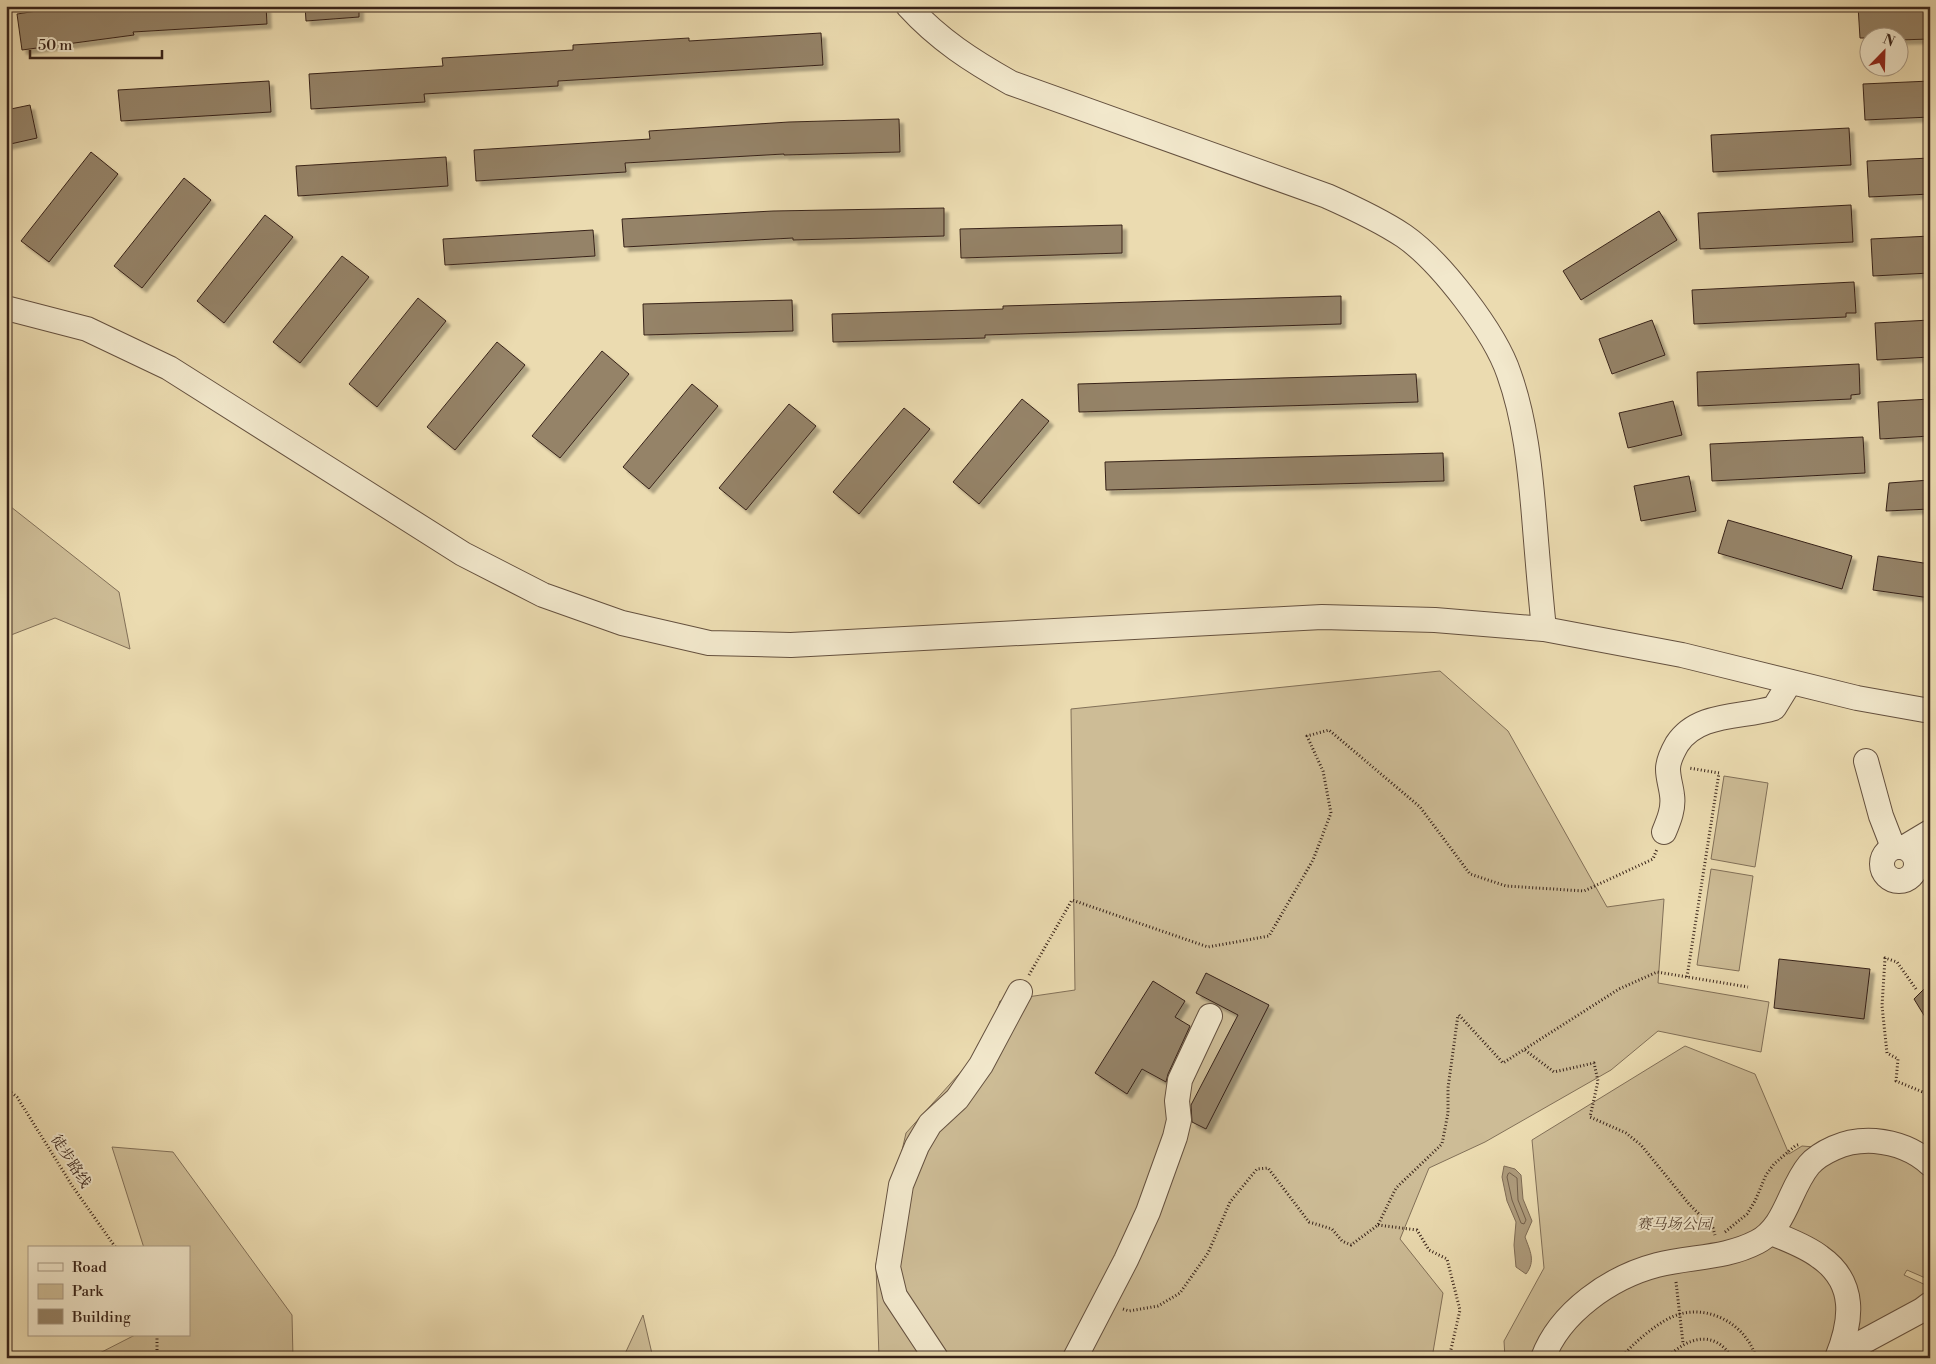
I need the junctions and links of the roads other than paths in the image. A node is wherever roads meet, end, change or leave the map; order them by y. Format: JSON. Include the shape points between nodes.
{"nodes":[{"id":1,"x":908,"y":6,"type":"edge"},
{"id":2,"x":6,"y":308,"type":"edge"},
{"id":3,"x":1544,"y":629,"type":"junction"},
{"id":4,"x":1790,"y":682,"type":"junction"},
{"id":5,"x":1930,"y":711,"type":"edge"},
{"id":6,"x":1866,"y":761,"type":"dead end"},
{"id":7,"x":1664,"y":832,"type":"road end"},
{"id":8,"x":1930,"y":832,"type":"edge"},
{"id":9,"x":1899,"y":847,"type":"junction"},
{"id":10,"x":1921,"y":872,"type":"edge"},
{"id":11,"x":1020,"y":992,"type":"road end"},
{"id":12,"x":1210,"y":1016,"type":"dead end"},
{"id":13,"x":1930,"y":1164,"type":"edge"},
{"id":14,"x":1772,"y":1233,"type":"junction"},
{"id":15,"x":1930,"y":1304,"type":"edge"},
{"id":16,"x":936,"y":1358,"type":"edge"},
{"id":17,"x":1075,"y":1358,"type":"edge"},
{"id":18,"x":1543,"y":1358,"type":"edge"},
{"id":19,"x":1838,"y":1358,"type":"edge"}],
"edges":[{"from":1,"to":3,"type":"street","via":[[926,27],[971,61],[1011,83],[1327,196],[1369,215],[1406,238],[1436,266],[1469,304],[1509,372],[1529,460]]},
{"from":2,"to":3,"type":"street","via":[[87,330],[169,368],[463,554],[543,595],[622,623],[710,643],[792,646],[1322,618],[1434,620]]},
{"from":3,"to":4,"type":"street","via":[[1682,655]]},
{"from":4,"to":5,"type":"street"},
{"from":4,"to":7,"type":"street","via":[[1774,708],[1710,720],[1680,739],[1668,765],[1672,807]]},
{"from":6,"to":9,"type":"street"},
{"from":8,"to":9,"type":"street"},
{"from":9,"to":10,"type":"street","via":[[1884,855],[1884,872],[1897,881]]},
{"from":11,"to":16,"type":"street","via":[[981,1064],[957,1099],[930,1124],[901,1184],[888,1267],[895,1296]]},
{"from":12,"to":17,"type":"street","via":[[1180,1080],[1178,1120],[1148,1212]]},
{"from":13,"to":14,"type":"street","via":[[1907,1148],[1890,1143],[1856,1141],[1842,1144],[1810,1164]]},
{"from":14,"to":18,"type":"street","via":[[1728,1254],[1656,1265],[1591,1297],[1562,1324]]},
{"from":14,"to":19,"type":"street","via":[[1820,1257],[1834,1269],[1842,1283],[1848,1300],[1848,1318]]},
{"from":15,"to":19,"type":"street"}]}
